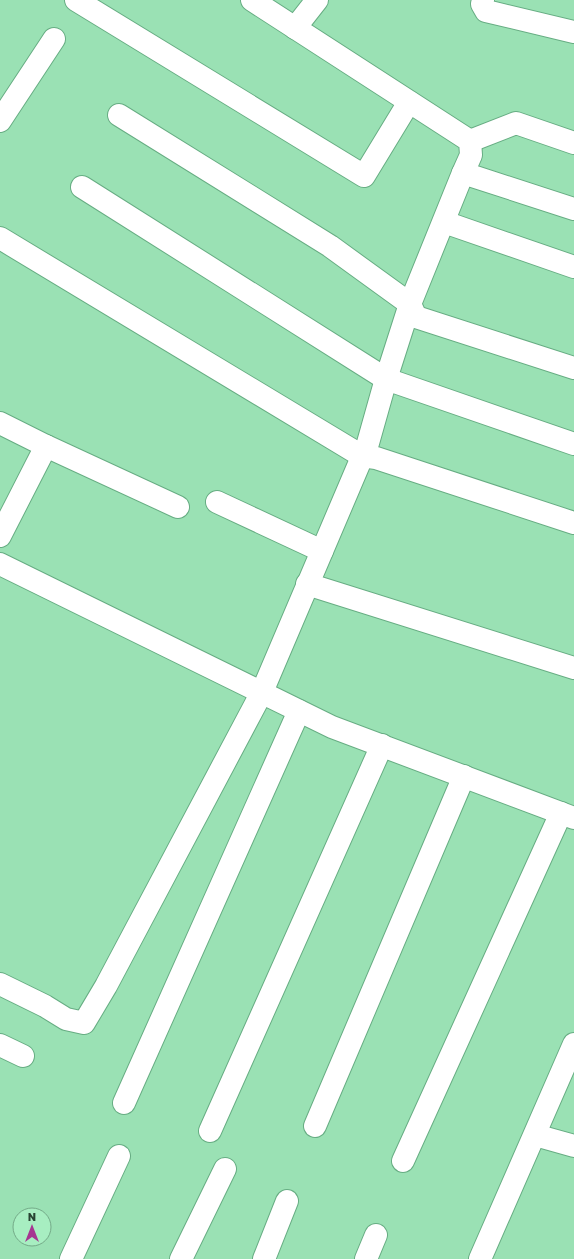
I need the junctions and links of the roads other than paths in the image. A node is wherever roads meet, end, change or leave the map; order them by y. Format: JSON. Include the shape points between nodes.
{"nodes":[{"id":1,"x":76,"y":0,"type":"edge"},
{"id":2,"x":252,"y":0,"type":"edge"},
{"id":3,"x":317,"y":0,"type":"edge"},
{"id":4,"x":483,"y":0,"type":"edge"},
{"id":5,"x":295,"y":28,"type":"junction"},
{"id":6,"x":574,"y":32,"type":"edge"},
{"id":7,"x":54,"y":39,"type":"dead end"},
{"id":8,"x":409,"y":102,"type":"junction"},
{"id":9,"x":118,"y":114,"type":"dead end"},
{"id":10,"x":0,"y":121,"type":"edge"},
{"id":11,"x":470,"y":141,"type":"junction"},
{"id":12,"x":574,"y":143,"type":"edge"},
{"id":13,"x":463,"y":172,"type":"junction"},
{"id":14,"x":82,"y":187,"type":"dead end"},
{"id":15,"x":574,"y":210,"type":"edge"},
{"id":16,"x":444,"y":222,"type":"junction"},
{"id":17,"x":0,"y":238,"type":"edge"},
{"id":18,"x":574,"y":267,"type":"edge"},
{"id":19,"x":410,"y":304,"type":"junction"},
{"id":20,"x":574,"y":368,"type":"edge"},
{"id":21,"x":386,"y":379,"type":"junction"},
{"id":22,"x":0,"y":423,"type":"edge"},
{"id":23,"x":574,"y":444,"type":"edge"},
{"id":24,"x":46,"y":446,"type":"junction"},
{"id":25,"x":362,"y":456,"type":"junction"},
{"id":26,"x":218,"y":502,"type":"dead end"},
{"id":27,"x":178,"y":507,"type":"dead end"},
{"id":28,"x":574,"y":523,"type":"edge"},
{"id":29,"x":0,"y":536,"type":"edge"},
{"id":30,"x":322,"y":552,"type":"junction"},
{"id":31,"x":0,"y":564,"type":"edge"},
{"id":32,"x":308,"y":584,"type":"junction"},
{"id":33,"x":574,"y":668,"type":"edge"},
{"id":34,"x":262,"y":692,"type":"junction"},
{"id":35,"x":299,"y":711,"type":"junction"},
{"id":36,"x":382,"y":745,"type":"junction"},
{"id":37,"x":464,"y":776,"type":"junction"},
{"id":38,"x":568,"y":815,"type":"edge"},
{"id":39,"x":0,"y":984,"type":"edge"},
{"id":40,"x":574,"y":1044,"type":"edge"},
{"id":41,"x":0,"y":1045,"type":"edge"},
{"id":42,"x":23,"y":1056,"type":"dead end"},
{"id":43,"x":124,"y":1103,"type":"dead end"},
{"id":44,"x":315,"y":1126,"type":"dead end"},
{"id":45,"x":210,"y":1131,"type":"dead end"},
{"id":46,"x":535,"y":1135,"type":"junction"},
{"id":47,"x":574,"y":1146,"type":"edge"},
{"id":48,"x":118,"y":1156,"type":"dead end"},
{"id":49,"x":404,"y":1162,"type":"dead end"},
{"id":50,"x":225,"y":1169,"type":"dead end"},
{"id":51,"x":287,"y":1201,"type":"dead end"},
{"id":52,"x":376,"y":1235,"type":"dead end"},
{"id":53,"x":71,"y":1259,"type":"edge"},
{"id":54,"x":181,"y":1259,"type":"edge"},
{"id":55,"x":264,"y":1259,"type":"edge"},
{"id":56,"x":366,"y":1259,"type":"edge"},
{"id":57,"x":480,"y":1259,"type":"edge"}],
"edges":[{"from":1,"to":8,"type":"street","via":[[364,176]]},
{"from":2,"to":5,"type":"street"},
{"from":3,"to":5,"type":"street"},
{"from":4,"to":6,"type":"street","via":[[482,4],[486,11]]},
{"from":5,"to":8,"type":"street"},
{"from":7,"to":10,"type":"street"},
{"from":8,"to":11,"type":"street"},
{"from":9,"to":19,"type":"street","via":[[330,246]]},
{"from":11,"to":12,"type":"street","via":[[516,123]]},
{"from":11,"to":13,"type":"street","via":[[471,155]]},
{"from":13,"to":15,"type":"street"},
{"from":13,"to":16,"type":"street"},
{"from":14,"to":21,"type":"street"},
{"from":16,"to":18,"type":"street"},
{"from":16,"to":19,"type":"street"},
{"from":17,"to":25,"type":"street"},
{"from":19,"to":20,"type":"street","via":[[416,317]]},
{"from":19,"to":21,"type":"street"},
{"from":21,"to":23,"type":"street"},
{"from":21,"to":25,"type":"street"},
{"from":22,"to":24,"type":"street"},
{"from":24,"to":27,"type":"street"},
{"from":24,"to":29,"type":"street"},
{"from":25,"to":28,"type":"street","via":[[376,458]]},
{"from":25,"to":30,"type":"street"},
{"from":26,"to":30,"type":"street"},
{"from":30,"to":32,"type":"street"},
{"from":31,"to":34,"type":"street"},
{"from":32,"to":33,"type":"street"},
{"from":32,"to":34,"type":"street"},
{"from":34,"to":35,"type":"street"},
{"from":34,"to":39,"type":"street","via":[[84,1023],[66,1019]]},
{"from":35,"to":36,"type":"street","via":[[332,727]]},
{"from":35,"to":43,"type":"street"},
{"from":36,"to":37,"type":"street"},
{"from":36,"to":45,"type":"street"},
{"from":37,"to":38,"type":"street"},
{"from":37,"to":44,"type":"street"},
{"from":38,"to":49,"type":"street"},
{"from":40,"to":46,"type":"street"},
{"from":41,"to":42,"type":"street"},
{"from":46,"to":47,"type":"street"},
{"from":46,"to":57,"type":"street"},
{"from":48,"to":53,"type":"street"},
{"from":50,"to":54,"type":"street"},
{"from":51,"to":55,"type":"street"},
{"from":52,"to":56,"type":"street"}]}
